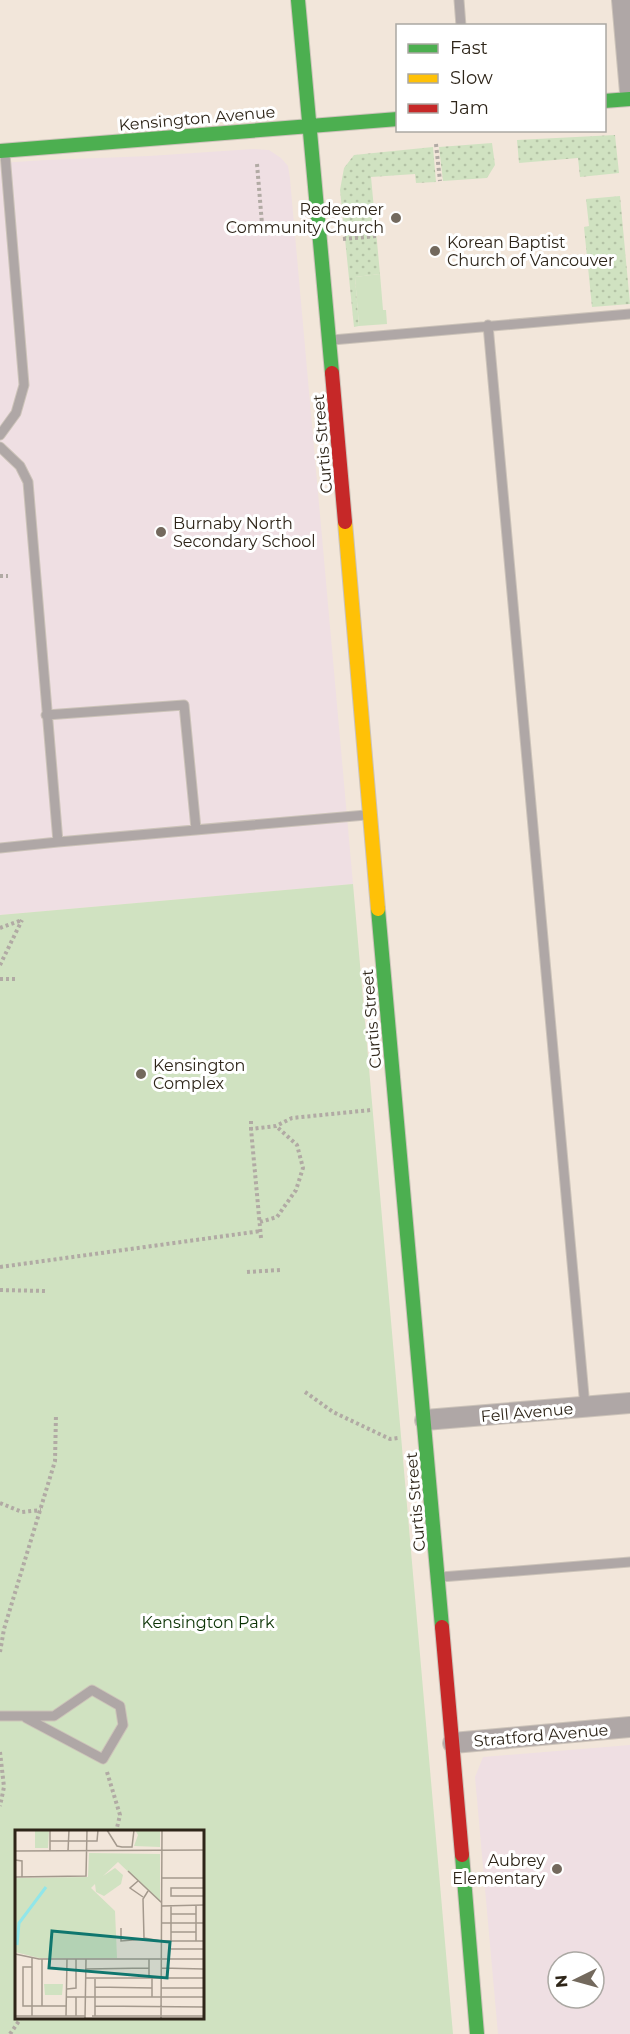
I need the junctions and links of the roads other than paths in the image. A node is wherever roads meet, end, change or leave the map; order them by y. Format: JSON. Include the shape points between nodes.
{"nodes":[{"id":1,"x":298,"y":0,"type":"edge"},
{"id":2,"x":459,"y":0,"type":"edge"},
{"id":3,"x":622,"y":0,"type":"edge"},
{"id":4,"x":461,"y":24,"type":"edge"},
{"id":5,"x":630,"y":92,"type":"edge"},
{"id":6,"x":630,"y":99,"type":"edge"},
{"id":7,"x":606,"y":101,"type":"edge"},
{"id":8,"x":396,"y":119,"type":"edge"},
{"id":9,"x":310,"y":126,"type":"junction"},
{"id":10,"x":3,"y":150,"type":"edge"},
{"id":11,"x":630,"y":314,"type":"edge"},
{"id":12,"x":488,"y":325,"type":"junction"},
{"id":13,"x":330,"y":340,"type":"junction"},
{"id":14,"x":0,"y":435,"type":"edge"},
{"id":15,"x":0,"y":447,"type":"edge"},
{"id":16,"x":46,"y":715,"type":"junction"},
{"id":17,"x":370,"y":815,"type":"junction"},
{"id":18,"x":196,"y":829,"type":"junction"},
{"id":19,"x":58,"y":842,"type":"junction"},
{"id":20,"x":0,"y":848,"type":"edge"},
{"id":21,"x":630,"y":1403,"type":"edge"},
{"id":22,"x":585,"y":1407,"type":"junction"},
{"id":23,"x":425,"y":1420,"type":"junction"},
{"id":24,"x":630,"y":1562,"type":"edge"},
{"id":25,"x":437,"y":1577,"type":"junction"},
{"id":26,"x":0,"y":1716,"type":"edge"},
{"id":27,"x":26,"y":1718,"type":"junction"},
{"id":28,"x":630,"y":1727,"type":"edge"},
{"id":29,"x":453,"y":1743,"type":"junction"},
{"id":30,"x":477,"y":2034,"type":"edge"}],
"edges":[{"from":1,"to":9,"type":"street","name":"Curtis Street"},
{"from":2,"to":4,"type":"lane"},
{"from":3,"to":5,"type":"street"},
{"from":6,"to":7,"type":"street"},
{"from":8,"to":9,"type":"street","name":"Kensington Avenue"},
{"from":9,"to":10,"type":"street","name":"Kensington Avenue"},
{"from":9,"to":13,"type":"street","name":"Curtis Street"},
{"from":10,"to":14,"type":"lane","via":[[24,385],[16,413]]},
{"from":11,"to":12,"type":"lane"},
{"from":12,"to":13,"type":"lane"},
{"from":12,"to":22,"type":"lane"},
{"from":13,"to":17,"type":"street","name":"Curtis Street"},
{"from":15,"to":16,"type":"lane","via":[[20,466],[28,482]]},
{"from":16,"to":18,"type":"lane","via":[[184,705]]},
{"from":16,"to":19,"type":"lane"},
{"from":17,"to":18,"type":"lane"},
{"from":17,"to":23,"type":"street","name":"Curtis Street"},
{"from":18,"to":19,"type":"lane"},
{"from":19,"to":20,"type":"lane"},
{"from":21,"to":22,"type":"street","name":"Fell Avenue"},
{"from":22,"to":23,"type":"street","name":"Fell Avenue"},
{"from":23,"to":25,"type":"street","name":"Curtis Street"},
{"from":24,"to":25,"type":"lane"},
{"from":25,"to":29,"type":"street","name":"Curtis Street"},
{"from":26,"to":27,"type":"lane"},
{"from":27,"to":27,"type":"lane","via":[[103,1758],[123,1725],[120,1707],[92,1690],[54,1716]]},
{"from":28,"to":29,"type":"street","name":"Stratford Avenue"},
{"from":29,"to":30,"type":"street","name":"Curtis Street"}]}
